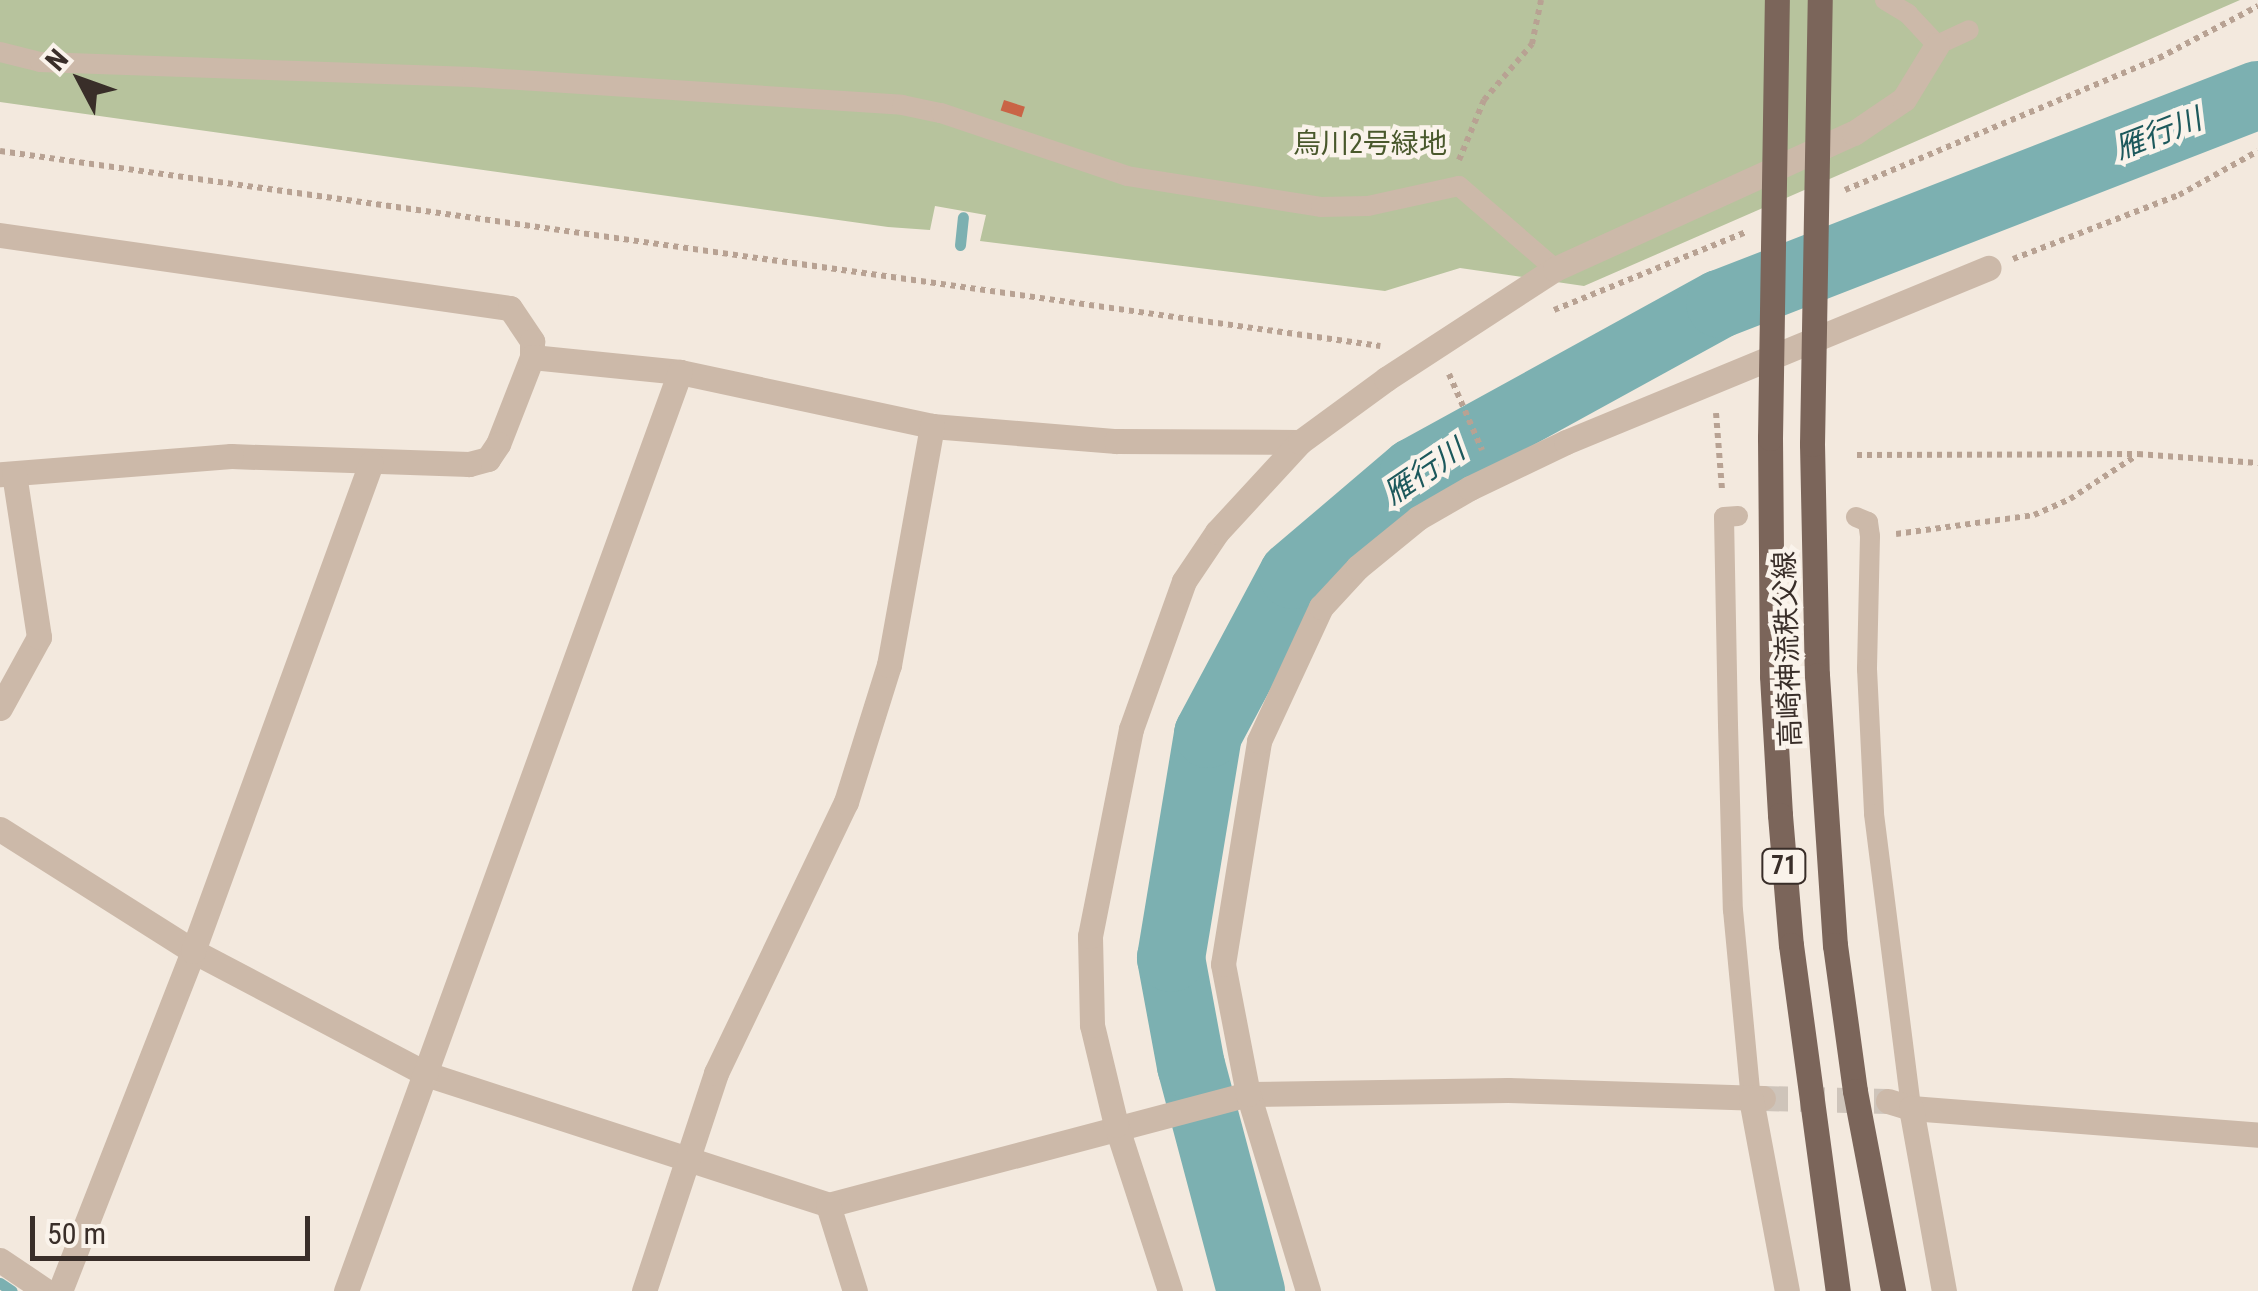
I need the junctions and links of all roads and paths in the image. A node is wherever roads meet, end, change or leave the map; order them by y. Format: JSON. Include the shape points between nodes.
{"nodes":[{"id":1,"x":1541,"y":0,"type":"edge"},
{"id":2,"x":1777,"y":0,"type":"edge"},
{"id":3,"x":1820,"y":0,"type":"edge"},
{"id":4,"x":1886,"y":0,"type":"edge"},
{"id":5,"x":2258,"y":6,"type":"edge"},
{"id":6,"x":1969,"y":30,"type":"dead end"},
{"id":7,"x":1936,"y":45,"type":"junction"},
{"id":8,"x":0,"y":52,"type":"edge"},
{"id":9,"x":0,"y":150,"type":"edge"},
{"id":10,"x":2258,"y":150,"type":"edge"},
{"id":11,"x":1447,"y":189,"type":"junction"},
{"id":12,"x":1836,"y":194,"type":"dead end"},
{"id":13,"x":1764,"y":224,"type":"dead end"},
{"id":14,"x":0,"y":235,"type":"edge"},
{"id":15,"x":1989,"y":268,"type":"joint"},
{"id":16,"x":1555,"y":269,"type":"junction"},
{"id":17,"x":1550,"y":312,"type":"dead end"},
{"id":18,"x":1436,"y":354,"type":"junction"},
{"id":19,"x":532,"y":357,"type":"junction"},
{"id":20,"x":680,"y":372,"type":"junction"},
{"id":21,"x":1714,"y":382,"type":"junction"},
{"id":22,"x":932,"y":426,"type":"junction"},
{"id":23,"x":1300,"y":442,"type":"junction"},
{"id":24,"x":2138,"y":454,"type":"junction"},
{"id":25,"x":1857,"y":456,"type":"dead end"},
{"id":26,"x":371,"y":463,"type":"junction"},
{"id":27,"x":2258,"y":463,"type":"edge"},
{"id":28,"x":1491,"y":469,"type":"junction"},
{"id":29,"x":7,"y":474,"type":"edge"},
{"id":30,"x":1731,"y":516,"type":"joint"},
{"id":31,"x":1856,"y":517,"type":"dead end"},
{"id":32,"x":1870,"y":536,"type":"junction"},
{"id":33,"x":0,"y":708,"type":"edge"},
{"id":34,"x":0,"y":829,"type":"edge"},
{"id":35,"x":193,"y":952,"type":"junction"},
{"id":36,"x":426,"y":1074,"type":"junction"},
{"id":37,"x":1248,"y":1094,"type":"junction"},
{"id":38,"x":1757,"y":1099,"type":"junction"},
{"id":39,"x":1899,"y":1104,"type":"junction"},
{"id":40,"x":1116,"y":1125,"type":"junction"},
{"id":41,"x":2258,"y":1136,"type":"edge"},
{"id":42,"x":688,"y":1157,"type":"junction"},
{"id":43,"x":828,"y":1205,"type":"junction"},
{"id":44,"x":0,"y":1260,"type":"edge"},
{"id":45,"x":46,"y":1291,"type":"edge"},
{"id":46,"x":60,"y":1291,"type":"edge"},
{"id":47,"x":346,"y":1291,"type":"edge"},
{"id":48,"x":644,"y":1291,"type":"edge"},
{"id":49,"x":855,"y":1291,"type":"edge"},
{"id":50,"x":1170,"y":1291,"type":"edge"},
{"id":51,"x":1308,"y":1291,"type":"edge"},
{"id":52,"x":1788,"y":1291,"type":"edge"},
{"id":53,"x":1838,"y":1291,"type":"edge"},
{"id":54,"x":1893,"y":1291,"type":"edge"},
{"id":55,"x":1944,"y":1291,"type":"edge"}],
"edges":[{"from":1,"to":11,"type":"path","via":[[1532,44],[1484,100]]},
{"from":2,"to":53,"type":"main road","name":"高崎神流秩父線","number":"71","bridge":true,"via":[[1772,676],[1794,964]]},
{"from":3,"to":54,"type":"main road","name":"高崎神流秩父線","number":"71","bridge":true,"via":[[1812,444],[1817,675],[1835,945]]},
{"from":4,"to":7,"type":"lane"},
{"from":5,"to":12,"type":"path","via":[[2158,58]]},
{"from":6,"to":7,"type":"lane"},
{"from":7,"to":16,"type":"street","via":[[1904,99],[1854,132]]},
{"from":8,"to":11,"type":"lane","via":[[40,62],[472,76],[902,105],[1127,176],[1320,208],[1368,206]]},
{"from":9,"to":18,"type":"path"},
{"from":10,"to":15,"type":"path","via":[[2179,195]]},
{"from":11,"to":16,"type":"lane","via":[[1459,186]]},
{"from":13,"to":17,"type":"path"},
{"from":14,"to":19,"type":"street","via":[[510,308],[532,342]]},
{"from":15,"to":21,"type":"street"},
{"from":16,"to":18,"type":"street"},
{"from":18,"to":23,"type":"street"},
{"from":18,"to":28,"type":"path"},
{"from":19,"to":20,"type":"street"},
{"from":19,"to":26,"type":"street","via":[[488,459]]},
{"from":20,"to":22,"type":"street"},
{"from":20,"to":36,"type":"street"},
{"from":21,"to":28,"type":"street"},
{"from":21,"to":30,"type":"path"},
{"from":22,"to":23,"type":"street","via":[[1116,441]]},
{"from":22,"to":42,"type":"street","via":[[890,664],[846,802],[716,1073]]},
{"from":23,"to":40,"type":"street","via":[[1217,532],[1184,580],[1130,730],[1090,936],[1092,1025]]},
{"from":24,"to":25,"type":"path"},
{"from":24,"to":27,"type":"path"},
{"from":24,"to":32,"type":"path","via":[[2034,515]]},
{"from":26,"to":29,"type":"street","via":[[232,456]]},
{"from":26,"to":35,"type":"street"},
{"from":28,"to":37,"type":"street","via":[[1418,518],[1321,607],[1260,742],[1223,964]]},
{"from":29,"to":33,"type":"street","via":[[39,638]]},
{"from":30,"to":38,"type":"lane","via":[[1733,910]]},
{"from":31,"to":32,"type":"lane","via":[[1868,522]]},
{"from":32,"to":39,"type":"lane","via":[[1874,814]]},
{"from":34,"to":35,"type":"street"},
{"from":35,"to":36,"type":"street"},
{"from":35,"to":46,"type":"street"},
{"from":36,"to":42,"type":"street"},
{"from":36,"to":47,"type":"street"},
{"from":37,"to":38,"type":"street","via":[[1508,1090]]},
{"from":37,"to":40,"type":"street"},
{"from":37,"to":51,"type":"street"},
{"from":38,"to":52,"type":"street"},
{"from":39,"to":41,"type":"street"},
{"from":39,"to":55,"type":"street"},
{"from":40,"to":43,"type":"street"},
{"from":40,"to":50,"type":"street"},
{"from":42,"to":43,"type":"street"},
{"from":42,"to":48,"type":"street"},
{"from":43,"to":49,"type":"street"},
{"from":44,"to":45,"type":"street"}]}
